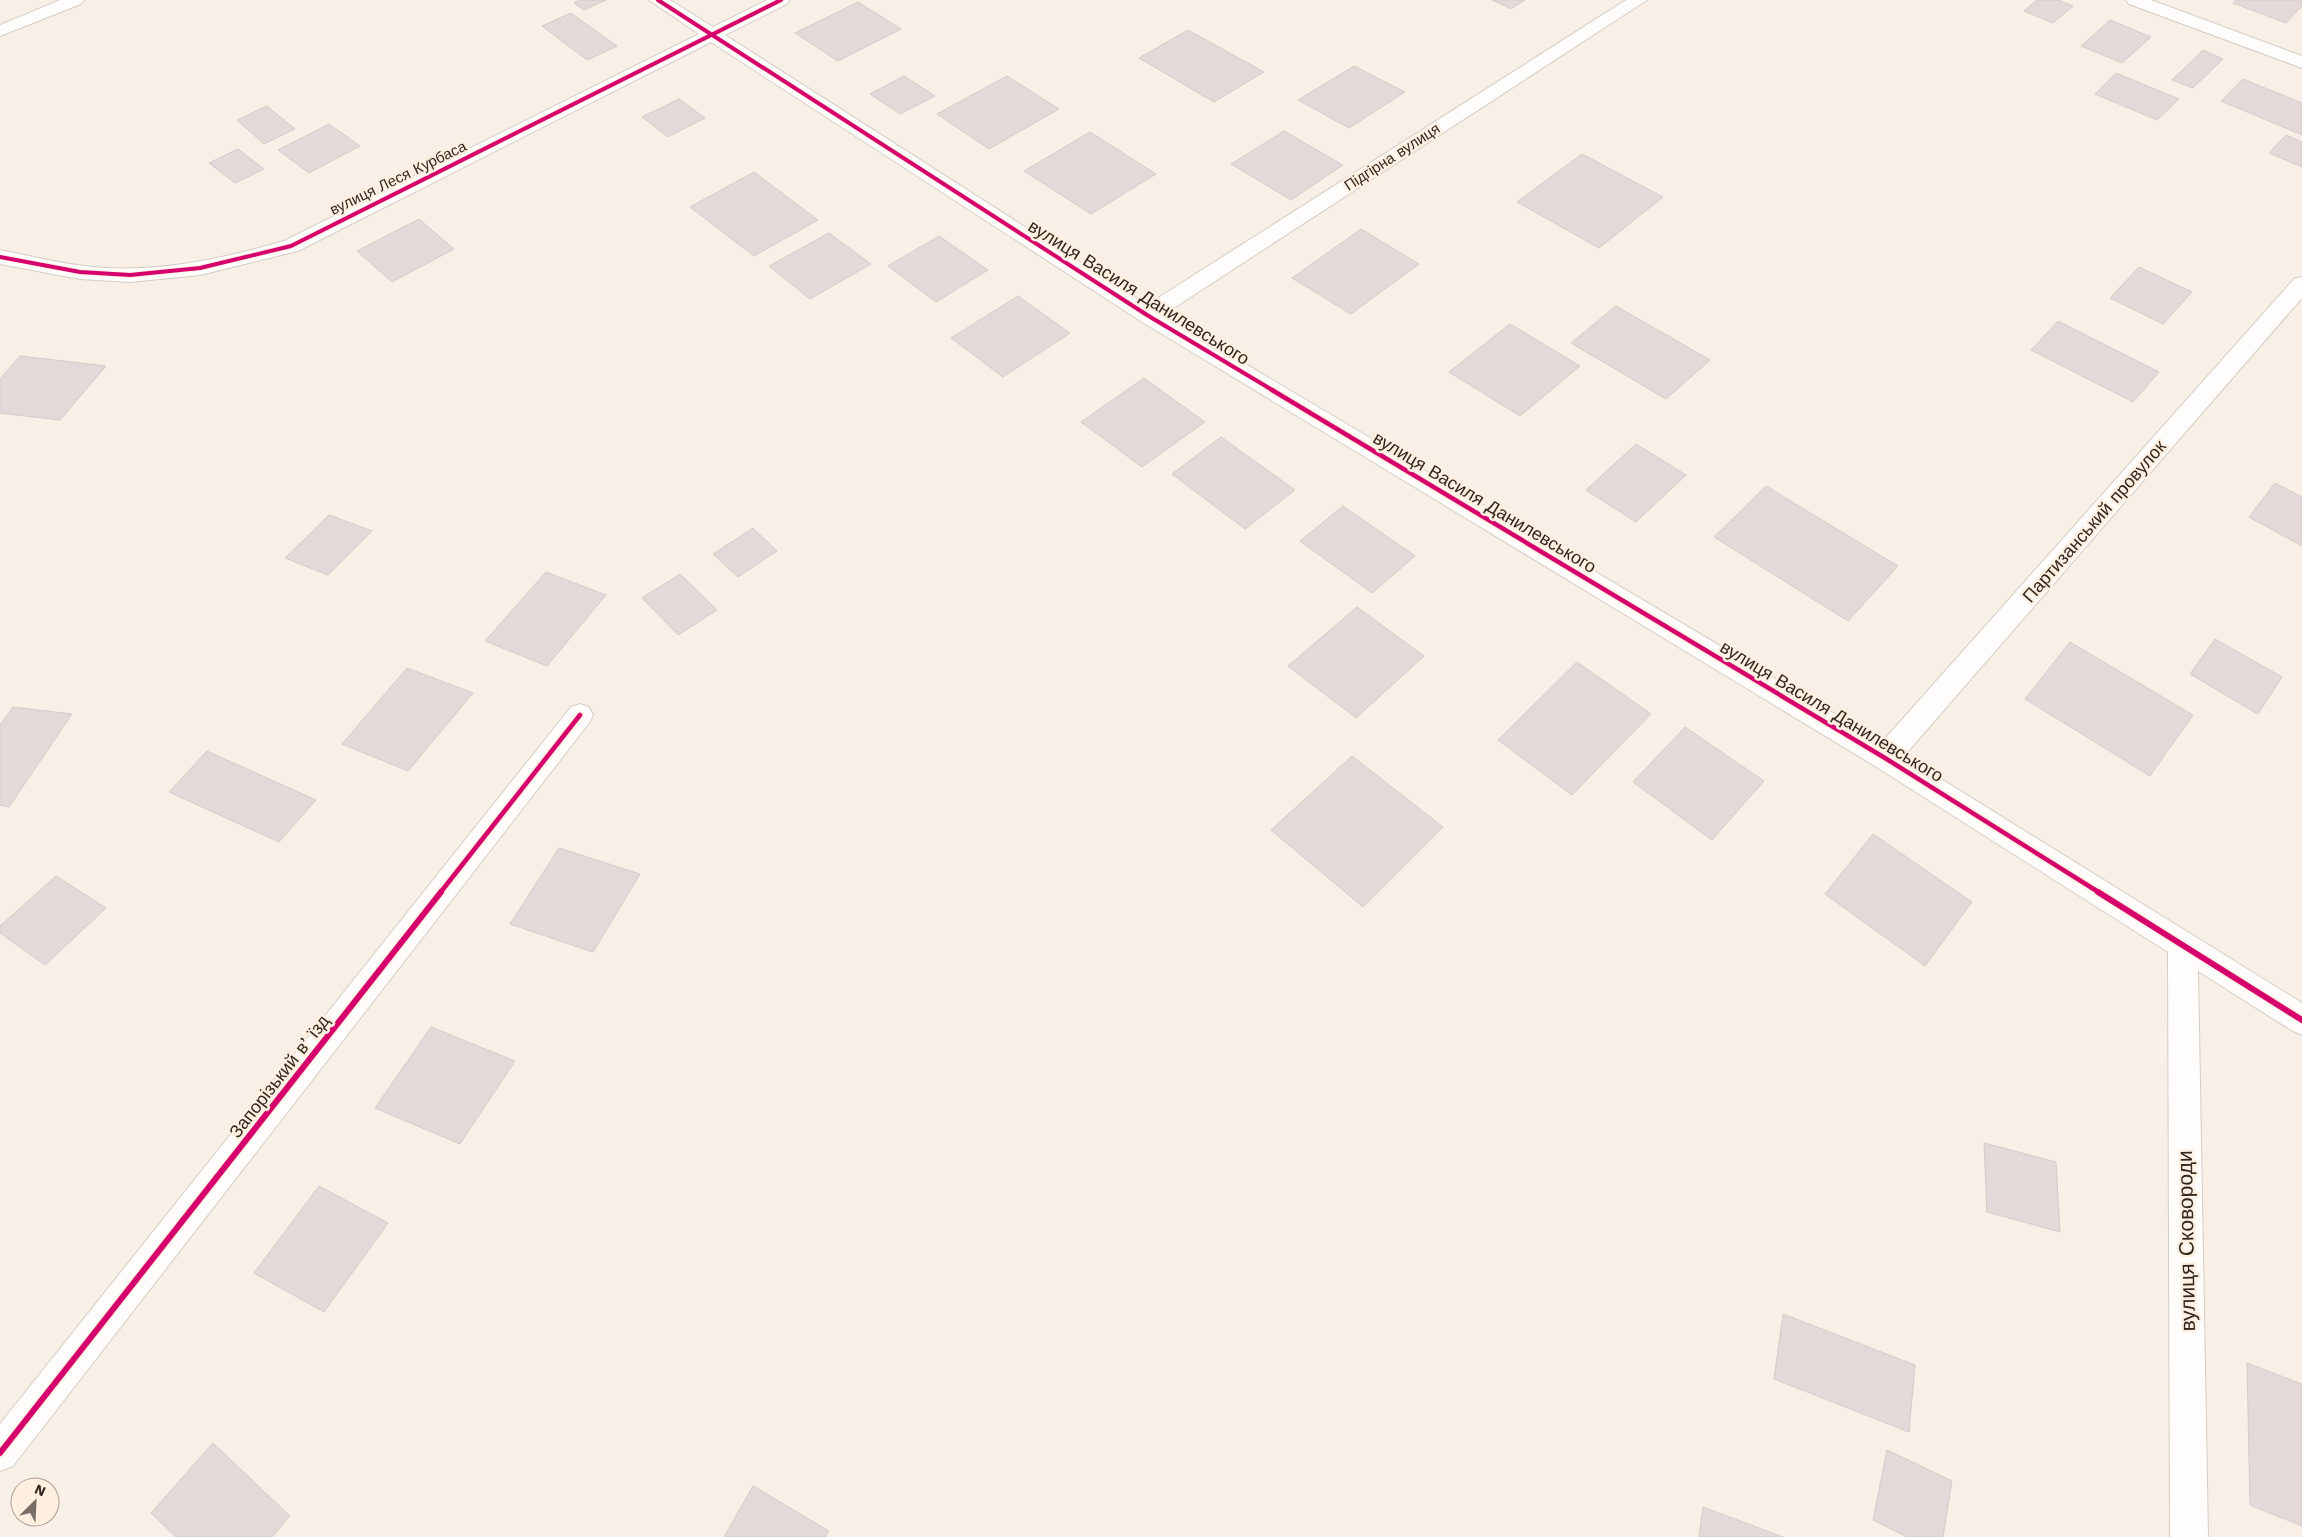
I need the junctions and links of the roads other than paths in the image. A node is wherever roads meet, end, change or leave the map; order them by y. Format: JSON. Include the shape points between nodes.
{"nodes":[{"id":1,"x":75,"y":0,"type":"edge"},
{"id":2,"x":658,"y":0,"type":"edge"},
{"id":3,"x":781,"y":0,"type":"edge"},
{"id":4,"x":1638,"y":0,"type":"edge"},
{"id":5,"x":2135,"y":0,"type":"edge"},
{"id":6,"x":0,"y":31,"type":"edge"},
{"id":7,"x":712,"y":36,"type":"junction"},
{"id":8,"x":2302,"y":62,"type":"edge"},
{"id":9,"x":0,"y":257,"type":"edge"},
{"id":10,"x":2302,"y":284,"type":"edge"},
{"id":11,"x":1147,"y":315,"type":"junction"},
{"id":12,"x":580,"y":715,"type":"dead end"},
{"id":13,"x":1885,"y":758,"type":"junction"},
{"id":14,"x":2183,"y":945,"type":"junction"},
{"id":15,"x":2302,"y":1020,"type":"edge"},
{"id":16,"x":0,"y":1453,"type":"edge"},
{"id":17,"x":2189,"y":1537,"type":"edge"}],
"edges":[{"from":1,"to":6,"type":"street"},
{"from":2,"to":7,"type":"street","name":"вулиця Василя Данилевського"},
{"from":3,"to":7,"type":"street","name":"вулиця Леся Курбаса"},
{"from":4,"to":11,"type":"street","name":"Підгірна вулиця"},
{"from":5,"to":8,"type":"street"},
{"from":7,"to":9,"type":"street","name":"вулиця Леся Курбаса","via":[[291,246],[238,262],[143,275],[105,274]]},
{"from":7,"to":11,"type":"street","name":"вулиця Василя Данилевського"},
{"from":10,"to":13,"type":"street","name":"Партизанський провулок"},
{"from":11,"to":13,"type":"street","name":"вулиця Василя Данилевського"},
{"from":12,"to":16,"type":"street","name":"Запорізький вʼїзд"},
{"from":13,"to":14,"type":"street","name":"вулиця Василя Данилевського"},
{"from":14,"to":15,"type":"street","name":"вулиця Василя Данилевського"},
{"from":14,"to":17,"type":"street","name":"вулиця Сковороди"}]}
